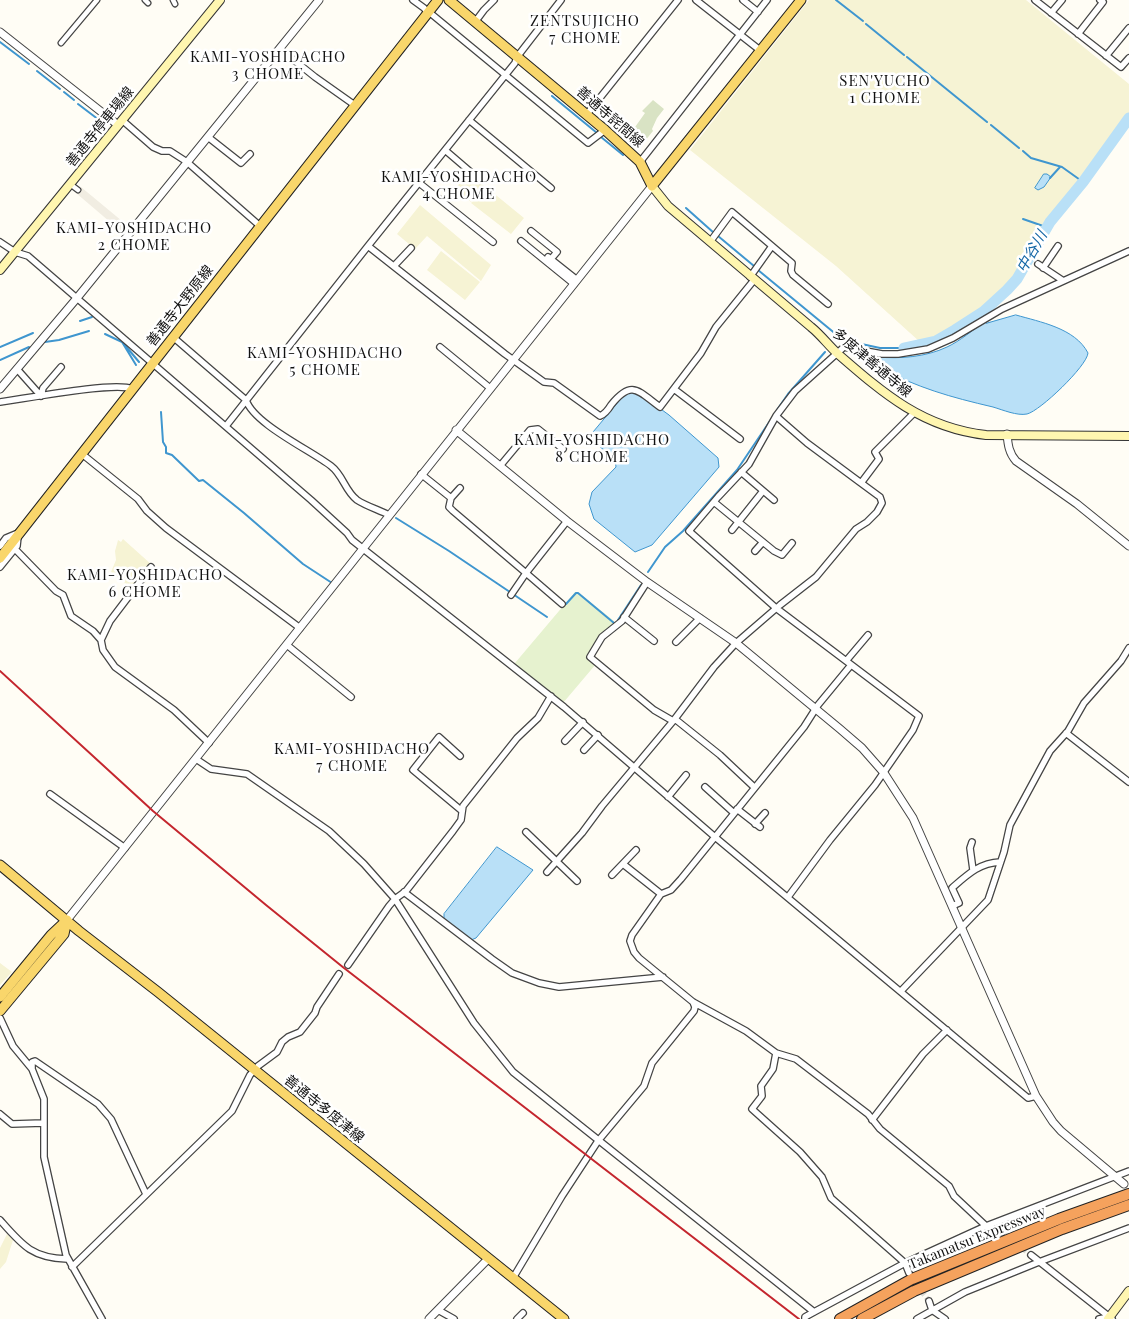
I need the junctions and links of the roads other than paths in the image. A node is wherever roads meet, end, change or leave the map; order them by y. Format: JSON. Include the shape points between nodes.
{"nodes":[{"id":1,"x":97,"y":0,"type":"edge"},
{"id":2,"x":319,"y":0,"type":"edge"},
{"id":3,"x":413,"y":0,"type":"edge"},
{"id":4,"x":438,"y":0,"type":"edge"},
{"id":5,"x":449,"y":0,"type":"edge"},
{"id":6,"x":494,"y":0,"type":"edge"},
{"id":7,"x":561,"y":0,"type":"edge"},
{"id":8,"x":678,"y":0,"type":"edge"},
{"id":9,"x":696,"y":0,"type":"edge"},
{"id":10,"x":743,"y":0,"type":"edge"},
{"id":11,"x":767,"y":0,"type":"edge"},
{"id":12,"x":801,"y":0,"type":"edge"},
{"id":13,"x":1035,"y":0,"type":"edge"},
{"id":14,"x":1062,"y":0,"type":"edge"},
{"id":15,"x":1100,"y":0,"type":"edge"},
{"id":16,"x":217,"y":1,"type":"edge"},
{"id":17,"x":428,"y":12,"type":"junction"},
{"id":18,"x":758,"y":12,"type":"junction"},
{"id":19,"x":1051,"y":13,"type":"junction"},
{"id":20,"x":475,"y":22,"type":"junction"},
{"id":21,"x":1129,"y":28,"type":"edge"},
{"id":22,"x":0,"y":32,"type":"edge"},
{"id":23,"x":1078,"y":34,"type":"junction"},
{"id":24,"x":740,"y":35,"type":"junction"},
{"id":25,"x":60,"y":43,"type":"dead end"},
{"id":26,"x":280,"y":49,"type":"junction"},
{"id":27,"x":760,"y":51,"type":"junction"},
{"id":28,"x":517,"y":56,"type":"junction"},
{"id":29,"x":1106,"y":56,"type":"junction"},
{"id":30,"x":1129,"y":58,"type":"edge"},
{"id":31,"x":505,"y":75,"type":"junction"},
{"id":32,"x":356,"y":106,"type":"junction"},
{"id":33,"x":587,"y":114,"type":"junction"},
{"id":34,"x":469,"y":120,"type":"junction"},
{"id":35,"x":120,"y":123,"type":"junction"},
{"id":36,"x":605,"y":130,"type":"junction"},
{"id":37,"x":208,"y":137,"type":"junction"},
{"id":38,"x":444,"y":150,"type":"junction"},
{"id":39,"x":250,"y":154,"type":"dead end"},
{"id":40,"x":187,"y":162,"type":"junction"},
{"id":41,"x":640,"y":162,"type":"junction"},
{"id":42,"x":480,"y":180,"type":"dead end"},
{"id":43,"x":418,"y":182,"type":"junction"},
{"id":44,"x":652,"y":186,"type":"junction"},
{"id":45,"x":551,"y":188,"type":"dead end"},
{"id":46,"x":260,"y":226,"type":"junction"},
{"id":47,"x":531,"y":230,"type":"dead end"},
{"id":48,"x":714,"y":236,"type":"junction"},
{"id":49,"x":521,"y":241,"type":"dead end"},
{"id":50,"x":0,"y":242,"type":"edge"},
{"id":51,"x":493,"y":242,"type":"dead end"},
{"id":52,"x":368,"y":246,"type":"junction"},
{"id":53,"x":772,"y":246,"type":"junction"},
{"id":54,"x":1058,"y":246,"type":"dead end"},
{"id":55,"x":411,"y":248,"type":"dead end"},
{"id":56,"x":1129,"y":251,"type":"edge"},
{"id":57,"x":15,"y":252,"type":"junction"},
{"id":58,"x":394,"y":266,"type":"junction"},
{"id":59,"x":0,"y":270,"type":"edge"},
{"id":60,"x":755,"y":273,"type":"junction"},
{"id":61,"x":1062,"y":280,"type":"junction"},
{"id":62,"x":575,"y":282,"type":"junction"},
{"id":63,"x":77,"y":298,"type":"junction"},
{"id":64,"x":828,"y":304,"type":"dead end"},
{"id":65,"x":173,"y":337,"type":"junction"},
{"id":66,"x":440,"y":347,"type":"dead end"},
{"id":67,"x":837,"y":353,"type":"junction"},
{"id":68,"x":513,"y":359,"type":"junction"},
{"id":69,"x":153,"y":362,"type":"junction"},
{"id":70,"x":61,"y":367,"type":"dead end"},
{"id":71,"x":17,"y":369,"type":"junction"},
{"id":72,"x":132,"y":388,"type":"junction"},
{"id":73,"x":490,"y":388,"type":"junction"},
{"id":74,"x":0,"y":389,"type":"edge"},
{"id":75,"x":674,"y":389,"type":"junction"},
{"id":76,"x":41,"y":396,"type":"junction"},
{"id":77,"x":246,"y":400,"type":"junction"},
{"id":78,"x":0,"y":402,"type":"edge"},
{"id":79,"x":914,"y":413,"type":"junction"},
{"id":80,"x":776,"y":416,"type":"junction"},
{"id":81,"x":226,"y":426,"type":"junction"},
{"id":82,"x":456,"y":430,"type":"junction"},
{"id":83,"x":1007,"y":434,"type":"junction"},
{"id":84,"x":1129,"y":436,"type":"edge"},
{"id":85,"x":740,"y":439,"type":"dead end"},
{"id":86,"x":563,"y":449,"type":"dead end"},
{"id":87,"x":82,"y":454,"type":"junction"},
{"id":88,"x":500,"y":466,"type":"junction"},
{"id":89,"x":741,"y":472,"type":"junction"},
{"id":90,"x":421,"y":474,"type":"junction"},
{"id":91,"x":861,"y":483,"type":"junction"},
{"id":92,"x":460,"y":488,"type":"dead end"},
{"id":93,"x":763,"y":491,"type":"junction"},
{"id":94,"x":451,"y":498,"type":"junction"},
{"id":95,"x":774,"y":500,"type":"dead end"},
{"id":96,"x":714,"y":502,"type":"junction"},
{"id":97,"x":389,"y":515,"type":"junction"},
{"id":98,"x":567,"y":521,"type":"junction"},
{"id":99,"x":738,"y":522,"type":"junction"},
{"id":100,"x":732,"y":530,"type":"dead end"},
{"id":101,"x":19,"y":533,"type":"junction"},
{"id":102,"x":763,"y":542,"type":"junction"},
{"id":103,"x":792,"y":543,"type":"dead end"},
{"id":104,"x":0,"y":546,"type":"edge"},
{"id":105,"x":1129,"y":546,"type":"edge"},
{"id":106,"x":14,"y":548,"type":"junction"},
{"id":107,"x":362,"y":548,"type":"junction"},
{"id":108,"x":756,"y":551,"type":"dead end"},
{"id":109,"x":0,"y":557,"type":"edge"},
{"id":110,"x":0,"y":567,"type":"edge"},
{"id":111,"x":151,"y":567,"type":"dead end"},
{"id":112,"x":526,"y":573,"type":"junction"},
{"id":113,"x":647,"y":582,"type":"junction"},
{"id":114,"x":512,"y":593,"type":"dead end"},
{"id":115,"x":562,"y":604,"type":"dead end"},
{"id":116,"x":776,"y":608,"type":"junction"},
{"id":117,"x":624,"y":617,"type":"junction"},
{"id":118,"x":700,"y":618,"type":"junction"},
{"id":119,"x":300,"y":628,"type":"junction"},
{"id":120,"x":868,"y":635,"type":"dead end"},
{"id":121,"x":101,"y":640,"type":"junction"},
{"id":122,"x":654,"y":641,"type":"dead end"},
{"id":123,"x":676,"y":642,"type":"dead end"},
{"id":124,"x":736,"y":643,"type":"junction"},
{"id":125,"x":287,"y":645,"type":"junction"},
{"id":126,"x":1129,"y":648,"type":"edge"},
{"id":127,"x":849,"y":663,"type":"junction"},
{"id":128,"x":351,"y":696,"type":"dead end"},
{"id":129,"x":551,"y":696,"type":"junction"},
{"id":130,"x":816,"y":709,"type":"junction"},
{"id":131,"x":674,"y":720,"type":"junction"},
{"id":132,"x":583,"y":722,"type":"junction"},
{"id":133,"x":1066,"y":733,"type":"junction"},
{"id":134,"x":598,"y":735,"type":"junction"},
{"id":135,"x":565,"y":741,"type":"dead end"},
{"id":136,"x":209,"y":743,"type":"junction"},
{"id":137,"x":584,"y":750,"type":"dead end"},
{"id":138,"x":460,"y":756,"type":"dead end"},
{"id":139,"x":196,"y":759,"type":"junction"},
{"id":140,"x":634,"y":766,"type":"junction"},
{"id":141,"x":884,"y":773,"type":"junction"},
{"id":142,"x":686,"y":774,"type":"dead end"},
{"id":143,"x":1129,"y":782,"type":"edge"},
{"id":144,"x":705,"y":787,"type":"dead end"},
{"id":145,"x":754,"y":787,"type":"junction"},
{"id":146,"x":50,"y":794,"type":"dead end"},
{"id":147,"x":668,"y":797,"type":"junction"},
{"id":148,"x":462,"y":811,"type":"junction"},
{"id":149,"x":735,"y":811,"type":"junction"},
{"id":150,"x":765,"y":813,"type":"dead end"},
{"id":151,"x":526,"y":832,"type":"dead end"},
{"id":152,"x":715,"y":837,"type":"junction"},
{"id":153,"x":972,"y":842,"type":"dead end"},
{"id":154,"x":124,"y":848,"type":"junction"},
{"id":155,"x":636,"y":850,"type":"dead end"},
{"id":156,"x":557,"y":861,"type":"junction"},
{"id":157,"x":1000,"y":862,"type":"junction"},
{"id":158,"x":0,"y":864,"type":"edge"},
{"id":159,"x":623,"y":864,"type":"junction"},
{"id":160,"x":973,"y":870,"type":"junction"},
{"id":161,"x":547,"y":872,"type":"dead end"},
{"id":162,"x":612,"y":875,"type":"dead end"},
{"id":163,"x":577,"y":881,"type":"dead end"},
{"id":164,"x":404,"y":892,"type":"junction"},
{"id":165,"x":661,"y":894,"type":"junction"},
{"id":166,"x":788,"y":897,"type":"junction"},
{"id":167,"x":395,"y":899,"type":"junction"},
{"id":168,"x":952,"y":906,"type":"junction"},
{"id":169,"x":67,"y":920,"type":"junction"},
{"id":170,"x":962,"y":927,"type":"junction"},
{"id":171,"x":348,"y":965,"type":"dead end"},
{"id":172,"x":339,"y":974,"type":"dead end"},
{"id":173,"x":663,"y":977,"type":"junction"},
{"id":174,"x":901,"y":990,"type":"junction"},
{"id":175,"x":0,"y":997,"type":"edge"},
{"id":176,"x":693,"y":1002,"type":"junction"},
{"id":177,"x":0,"y":1011,"type":"edge"},
{"id":178,"x":0,"y":1018,"type":"edge"},
{"id":179,"x":947,"y":1030,"type":"junction"},
{"id":180,"x":776,"y":1053,"type":"junction"},
{"id":181,"x":32,"y":1069,"type":"junction"},
{"id":182,"x":254,"y":1070,"type":"junction"},
{"id":183,"x":1036,"y":1096,"type":"junction"},
{"id":184,"x":0,"y":1114,"type":"edge"},
{"id":185,"x":872,"y":1120,"type":"junction"},
{"id":186,"x":43,"y":1123,"type":"junction"},
{"id":187,"x":598,"y":1141,"type":"junction"},
{"id":188,"x":1129,"y":1171,"type":"edge"},
{"id":189,"x":1115,"y":1176,"type":"junction"},
{"id":190,"x":1124,"y":1184,"type":"dead end"},
{"id":191,"x":146,"y":1194,"type":"junction"},
{"id":192,"x":1129,"y":1194,"type":"edge"},
{"id":193,"x":1129,"y":1205,"type":"edge"},
{"id":194,"x":0,"y":1220,"type":"edge"},
{"id":195,"x":986,"y":1226,"type":"junction"},
{"id":196,"x":1129,"y":1228,"type":"edge"},
{"id":197,"x":1002,"y":1232,"type":"tunnel mouth"},
{"id":198,"x":1031,"y":1255,"type":"tunnel mouth"},
{"id":199,"x":67,"y":1259,"type":"junction"},
{"id":200,"x":488,"y":1259,"type":"junction"},
{"id":201,"x":1039,"y":1262,"type":"junction"},
{"id":202,"x":905,"y":1263,"type":"junction"},
{"id":203,"x":72,"y":1266,"type":"junction"},
{"id":204,"x":909,"y":1273,"type":"tunnel mouth"},
{"id":205,"x":513,"y":1278,"type":"junction"},
{"id":206,"x":1129,"y":1291,"type":"edge"},
{"id":207,"x":929,"y":1301,"type":"tunnel mouth"},
{"id":208,"x":438,"y":1310,"type":"junction"},
{"id":209,"x":932,"y":1310,"type":"junction"},
{"id":210,"x":814,"y":1312,"type":"junction"},
{"id":211,"x":523,"y":1313,"type":"dead end"},
{"id":212,"x":1109,"y":1318,"type":"edge"},
{"id":213,"x":102,"y":1319,"type":"edge"},
{"id":214,"x":429,"y":1319,"type":"edge"},
{"id":215,"x":454,"y":1319,"type":"edge"},
{"id":216,"x":517,"y":1319,"type":"edge"},
{"id":217,"x":564,"y":1319,"type":"edge"},
{"id":218,"x":805,"y":1319,"type":"edge"},
{"id":219,"x":840,"y":1319,"type":"edge"},
{"id":220,"x":862,"y":1319,"type":"edge"},
{"id":221,"x":916,"y":1319,"type":"edge"},
{"id":222,"x":945,"y":1319,"type":"edge"},
{"id":223,"x":1099,"y":1319,"type":"edge"}],
"edges":[{"from":1,"to":25,"type":"street"},
{"from":2,"to":26,"type":"street"},
{"from":3,"to":17,"type":"street"},
{"from":4,"to":17,"type":"main road","name":"善通寺大野原線"},
{"from":5,"to":20,"type":"main road","name":"善通寺詫間線"},
{"from":6,"to":20,"type":"street"},
{"from":7,"to":28,"type":"street"},
{"from":8,"to":33,"type":"street"},
{"from":9,"to":24,"type":"street"},
{"from":10,"to":18,"type":"street"},
{"from":11,"to":18,"type":"street"},
{"from":12,"to":27,"type":"main road"},
{"from":13,"to":19,"type":"street"},
{"from":14,"to":19,"type":"street"},
{"from":15,"to":23,"type":"street","via":[[1103,2]]},
{"from":16,"to":35,"type":"main road","name":"善通寺停車場線"},
{"from":17,"to":31,"type":"street"},
{"from":17,"to":32,"type":"main road","name":"善通寺大野原線"},
{"from":18,"to":24,"type":"street"},
{"from":19,"to":23,"type":"street"},
{"from":20,"to":28,"type":"main road","name":"善通寺詫間線"},
{"from":21,"to":29,"type":"street"},
{"from":22,"to":35,"type":"street"},
{"from":23,"to":29,"type":"street"},
{"from":24,"to":27,"type":"street"},
{"from":24,"to":41,"type":"street"},
{"from":26,"to":32,"type":"street"},
{"from":26,"to":37,"type":"street"},
{"from":27,"to":44,"type":"main road"},
{"from":28,"to":31,"type":"street"},
{"from":28,"to":33,"type":"main road","name":"善通寺詫間線"},
{"from":29,"to":30,"type":"street","via":[[1121,67]]},
{"from":31,"to":34,"type":"street"},
{"from":31,"to":36,"type":"street","via":[[588,143]]},
{"from":32,"to":46,"type":"main road","name":"善通寺大野原線"},
{"from":33,"to":36,"type":"main road","name":"善通寺詫間線"},
{"from":34,"to":38,"type":"street"},
{"from":34,"to":45,"type":"street"},
{"from":35,"to":40,"type":"street","via":[[153,147],[170,151]]},
{"from":35,"to":57,"type":"main road","name":"善通寺停車場線"},
{"from":36,"to":41,"type":"main road","name":"善通寺詫間線"},
{"from":37,"to":39,"type":"street","via":[[240,163]]},
{"from":37,"to":40,"type":"street"},
{"from":38,"to":42,"type":"street"},
{"from":38,"to":43,"type":"street"},
{"from":40,"to":46,"type":"street"},
{"from":40,"to":63,"type":"street","via":[[127,232]]},
{"from":41,"to":44,"type":"main road","name":"善通寺詫間線"},
{"from":43,"to":51,"type":"street"},
{"from":43,"to":52,"type":"street"},
{"from":44,"to":48,"type":"main road","name":"多度津善通寺線","via":[[668,206]]},
{"from":44,"to":62,"type":"street"},
{"from":46,"to":65,"type":"main road","name":"善通寺大野原線"},
{"from":47,"to":62,"type":"street","via":[[557,252],[550,258]]},
{"from":48,"to":53,"type":"street","via":[[732,212]]},
{"from":48,"to":60,"type":"main road","name":"多度津善通寺線"},
{"from":49,"to":62,"type":"street"},
{"from":50,"to":57,"type":"street"},
{"from":52,"to":58,"type":"street"},
{"from":52,"to":77,"type":"street"},
{"from":53,"to":60,"type":"street"},
{"from":53,"to":64,"type":"street","via":[[792,263],[792,275]]},
{"from":54,"to":61,"type":"street","via":[[1040,266]]},
{"from":55,"to":58,"type":"street"},
{"from":56,"to":61,"type":"street"},
{"from":57,"to":59,"type":"main road","name":"善通寺停車場線"},
{"from":57,"to":63,"type":"street","via":[[28,256]]},
{"from":58,"to":68,"type":"street"},
{"from":60,"to":67,"type":"main road","name":"多度津善通寺線"},
{"from":60,"to":75,"type":"street"},
{"from":61,"to":67,"type":"street","via":[[928,349],[882,354],[844,347]]},
{"from":62,"to":68,"type":"street"},
{"from":63,"to":69,"type":"street"},
{"from":63,"to":71,"type":"street"},
{"from":65,"to":69,"type":"main road","name":"善通寺大野原線"},
{"from":65,"to":77,"type":"street"},
{"from":66,"to":73,"type":"street"},
{"from":67,"to":79,"type":"main road","name":"多度津善通寺線"},
{"from":67,"to":80,"type":"street","via":[[795,391]]},
{"from":68,"to":73,"type":"street"},
{"from":68,"to":75,"type":"street","via":[[600,416],[629,389],[636,390],[660,407]]},
{"from":69,"to":72,"type":"main road","name":"善通寺大野原線"},
{"from":69,"to":81,"type":"street"},
{"from":70,"to":76,"type":"street","via":[[43,388]]},
{"from":71,"to":74,"type":"street"},
{"from":71,"to":76,"type":"street"},
{"from":72,"to":76,"type":"street","via":[[122,386]]},
{"from":72,"to":87,"type":"main road","name":"善通寺大野原線"},
{"from":73,"to":82,"type":"street"},
{"from":75,"to":85,"type":"street"},
{"from":76,"to":78,"type":"street"},
{"from":77,"to":81,"type":"street"},
{"from":77,"to":97,"type":"street","via":[[269,426],[334,468],[357,500]]},
{"from":79,"to":83,"type":"main road","name":"多度津善通寺線","via":[[971,433]]},
{"from":79,"to":91,"type":"street","via":[[876,452],[879,459]]},
{"from":80,"to":89,"type":"street","via":[[749,464]]},
{"from":80,"to":91,"type":"street"},
{"from":81,"to":107,"type":"street"},
{"from":82,"to":88,"type":"street"},
{"from":82,"to":90,"type":"street"},
{"from":83,"to":84,"type":"main road","name":"多度津善通寺線"},
{"from":83,"to":105,"type":"street","via":[[1009,450],[1016,461]]},
{"from":86,"to":88,"type":"street","via":[[538,429],[530,430]]},
{"from":87,"to":101,"type":"main road","name":"善通寺大野原線"},
{"from":87,"to":119,"type":"street","via":[[138,499],[166,528]]},
{"from":88,"to":98,"type":"street"},
{"from":89,"to":93,"type":"street"},
{"from":89,"to":96,"type":"street"},
{"from":90,"to":94,"type":"street"},
{"from":90,"to":97,"type":"street"},
{"from":91,"to":116,"type":"street","via":[[880,497],[882,503],[877,512],[853,532],[816,577]]},
{"from":92,"to":94,"type":"street"},
{"from":93,"to":95,"type":"street"},
{"from":93,"to":99,"type":"street"},
{"from":94,"to":112,"type":"street","via":[[449,507],[453,512]]},
{"from":96,"to":99,"type":"street"},
{"from":96,"to":116,"type":"street","via":[[689,531]]},
{"from":97,"to":107,"type":"street"},
{"from":98,"to":112,"type":"street"},
{"from":98,"to":113,"type":"street"},
{"from":99,"to":100,"type":"street"},
{"from":99,"to":102,"type":"street"},
{"from":101,"to":104,"type":"street","via":[[6,538]]},
{"from":101,"to":106,"type":"street"},
{"from":101,"to":109,"type":"main road","name":"善通寺大野原線"},
{"from":102,"to":103,"type":"street","via":[[782,555]]},
{"from":102,"to":108,"type":"street"},
{"from":106,"to":110,"type":"street"},
{"from":106,"to":121,"type":"street","via":[[62,595],[71,616]]},
{"from":107,"to":119,"type":"street"},
{"from":107,"to":129,"type":"street"},
{"from":111,"to":121,"type":"street","via":[[110,621]]},
{"from":112,"to":114,"type":"street"},
{"from":112,"to":115,"type":"street"},
{"from":113,"to":117,"type":"street"},
{"from":113,"to":118,"type":"street"},
{"from":116,"to":124,"type":"street"},
{"from":116,"to":127,"type":"street"},
{"from":117,"to":122,"type":"street"},
{"from":117,"to":131,"type":"street","via":[[602,637],[590,657],[654,710]]},
{"from":118,"to":123,"type":"street"},
{"from":118,"to":124,"type":"street"},
{"from":119,"to":125,"type":"street"},
{"from":120,"to":127,"type":"street"},
{"from":121,"to":136,"type":"street","via":[[103,650],[115,667],[174,710]]},
{"from":124,"to":130,"type":"street"},
{"from":124,"to":131,"type":"street"},
{"from":125,"to":128,"type":"street"},
{"from":125,"to":136,"type":"street"},
{"from":126,"to":133,"type":"street","via":[[1084,703]]},
{"from":127,"to":130,"type":"street"},
{"from":127,"to":141,"type":"street","via":[[919,716]]},
{"from":129,"to":132,"type":"street"},
{"from":129,"to":148,"type":"street","via":[[538,718],[517,738]]},
{"from":130,"to":141,"type":"street","via":[[862,748]]},
{"from":130,"to":145,"type":"street"},
{"from":131,"to":140,"type":"street"},
{"from":131,"to":145,"type":"street","via":[[720,755]]},
{"from":132,"to":134,"type":"street"},
{"from":132,"to":135,"type":"street"},
{"from":133,"to":143,"type":"street"},
{"from":133,"to":157,"type":"street","via":[[1050,751],[1010,825]]},
{"from":134,"to":137,"type":"street"},
{"from":134,"to":140,"type":"street"},
{"from":136,"to":139,"type":"street"},
{"from":138,"to":148,"type":"street","via":[[439,737],[413,770]]},
{"from":139,"to":154,"type":"street"},
{"from":139,"to":167,"type":"street","via":[[211,769],[247,774],[329,831]]},
{"from":140,"to":147,"type":"street"},
{"from":140,"to":156,"type":"street"},
{"from":141,"to":166,"type":"street"},
{"from":141,"to":168,"type":"street","via":[[913,818]]},
{"from":142,"to":147,"type":"street"},
{"from":144,"to":149,"type":"street"},
{"from":145,"to":149,"type":"street"},
{"from":146,"to":154,"type":"street"},
{"from":147,"to":152,"type":"street"},
{"from":148,"to":164,"type":"street","via":[[461,820]]},
{"from":149,"to":150,"type":"street","via":[[758,825]]},
{"from":149,"to":152,"type":"street"},
{"from":151,"to":156,"type":"street"},
{"from":152,"to":165,"type":"street","via":[[671,890]]},
{"from":152,"to":166,"type":"street"},
{"from":153,"to":160,"type":"street"},
{"from":154,"to":169,"type":"street"},
{"from":155,"to":159,"type":"street"},
{"from":156,"to":161,"type":"street"},
{"from":156,"to":163,"type":"street"},
{"from":157,"to":160,"type":"street"},
{"from":157,"to":170,"type":"street","via":[[988,900]]},
{"from":158,"to":169,"type":"main road"},
{"from":159,"to":162,"type":"street"},
{"from":159,"to":165,"type":"street"},
{"from":160,"to":168,"type":"street","via":[[952,888],[959,903]]},
{"from":164,"to":167,"type":"street"},
{"from":164,"to":173,"type":"street","via":[[512,973],[539,983],[559,987]]},
{"from":165,"to":173,"type":"street","via":[[630,942],[639,958]]},
{"from":166,"to":174,"type":"street"},
{"from":167,"to":171,"type":"street"},
{"from":167,"to":187,"type":"street","via":[[474,1023],[513,1072]]},
{"from":168,"to":170,"type":"street"},
{"from":169,"to":175,"type":"main road"},
{"from":169,"to":177,"type":"main road","via":[[64,934]]},
{"from":169,"to":182,"type":"main road","name":"善通寺多度津線"},
{"from":170,"to":174,"type":"street"},
{"from":170,"to":183,"type":"street"},
{"from":172,"to":182,"type":"street","via":[[300,1032],[288,1037],[277,1052]]},
{"from":173,"to":176,"type":"street"},
{"from":174,"to":179,"type":"street"},
{"from":176,"to":180,"type":"street","via":[[746,1031]]},
{"from":176,"to":187,"type":"street","via":[[694,1011],[652,1063],[644,1086]]},
{"from":178,"to":181,"type":"street","via":[[14,1046]]},
{"from":179,"to":183,"type":"street","via":[[1028,1098]]},
{"from":179,"to":185,"type":"street","via":[[923,1054]]},
{"from":180,"to":185,"type":"street","via":[[796,1059]]},
{"from":180,"to":202,"type":"street","via":[[773,1069],[761,1086],[762,1096],[752,1109],[817,1171],[831,1198]]},
{"from":181,"to":186,"type":"street","via":[[44,1099]]},
{"from":181,"to":191,"type":"street","via":[[32,1062],[36,1061],[98,1104],[115,1127]]},
{"from":182,"to":191,"type":"street","via":[[232,1111]]},
{"from":182,"to":200,"type":"main road","name":"善通寺多度津線"},
{"from":183,"to":189,"type":"street","via":[[1053,1122]]},
{"from":184,"to":186,"type":"street","via":[[12,1124]]},
{"from":185,"to":195,"type":"street","via":[[949,1186],[954,1196]]},
{"from":186,"to":199,"type":"street","via":[[44,1157]]},
{"from":187,"to":205,"type":"street"},
{"from":187,"to":210,"type":"street"},
{"from":188,"to":189,"type":"street"},
{"from":189,"to":190,"type":"street"},
{"from":189,"to":195,"type":"street"},
{"from":191,"to":203,"type":"street"},
{"from":192,"to":219,"type":"highway","name":"Takamatsu Expressway","via":[[912,1279]]},
{"from":193,"to":220,"type":"highway","name":"Takamatsu Expressway","via":[[1062,1229],[914,1291]]},
{"from":194,"to":199,"type":"street","via":[[27,1249],[52,1259]]},
{"from":195,"to":197,"type":"street"},
{"from":195,"to":202,"type":"street"},
{"from":196,"to":201,"type":"street"},
{"from":198,"to":201,"type":"street"},
{"from":199,"to":203,"type":"street"},
{"from":200,"to":205,"type":"main road","name":"善通寺多度津線"},
{"from":200,"to":208,"type":"street"},
{"from":201,"to":209,"type":"street","via":[[965,1292]]},
{"from":201,"to":212,"type":"street"},
{"from":202,"to":204,"type":"street"},
{"from":202,"to":210,"type":"street"},
{"from":203,"to":213,"type":"street"},
{"from":205,"to":217,"type":"main road","name":"善通寺多度津線"},
{"from":206,"to":212,"type":"main road"},
{"from":207,"to":209,"type":"street"},
{"from":208,"to":214,"type":"street"},
{"from":208,"to":215,"type":"street"},
{"from":209,"to":221,"type":"street"},
{"from":209,"to":222,"type":"street"},
{"from":210,"to":218,"type":"street"},
{"from":211,"to":216,"type":"street"},
{"from":212,"to":223,"type":"street"}]}
